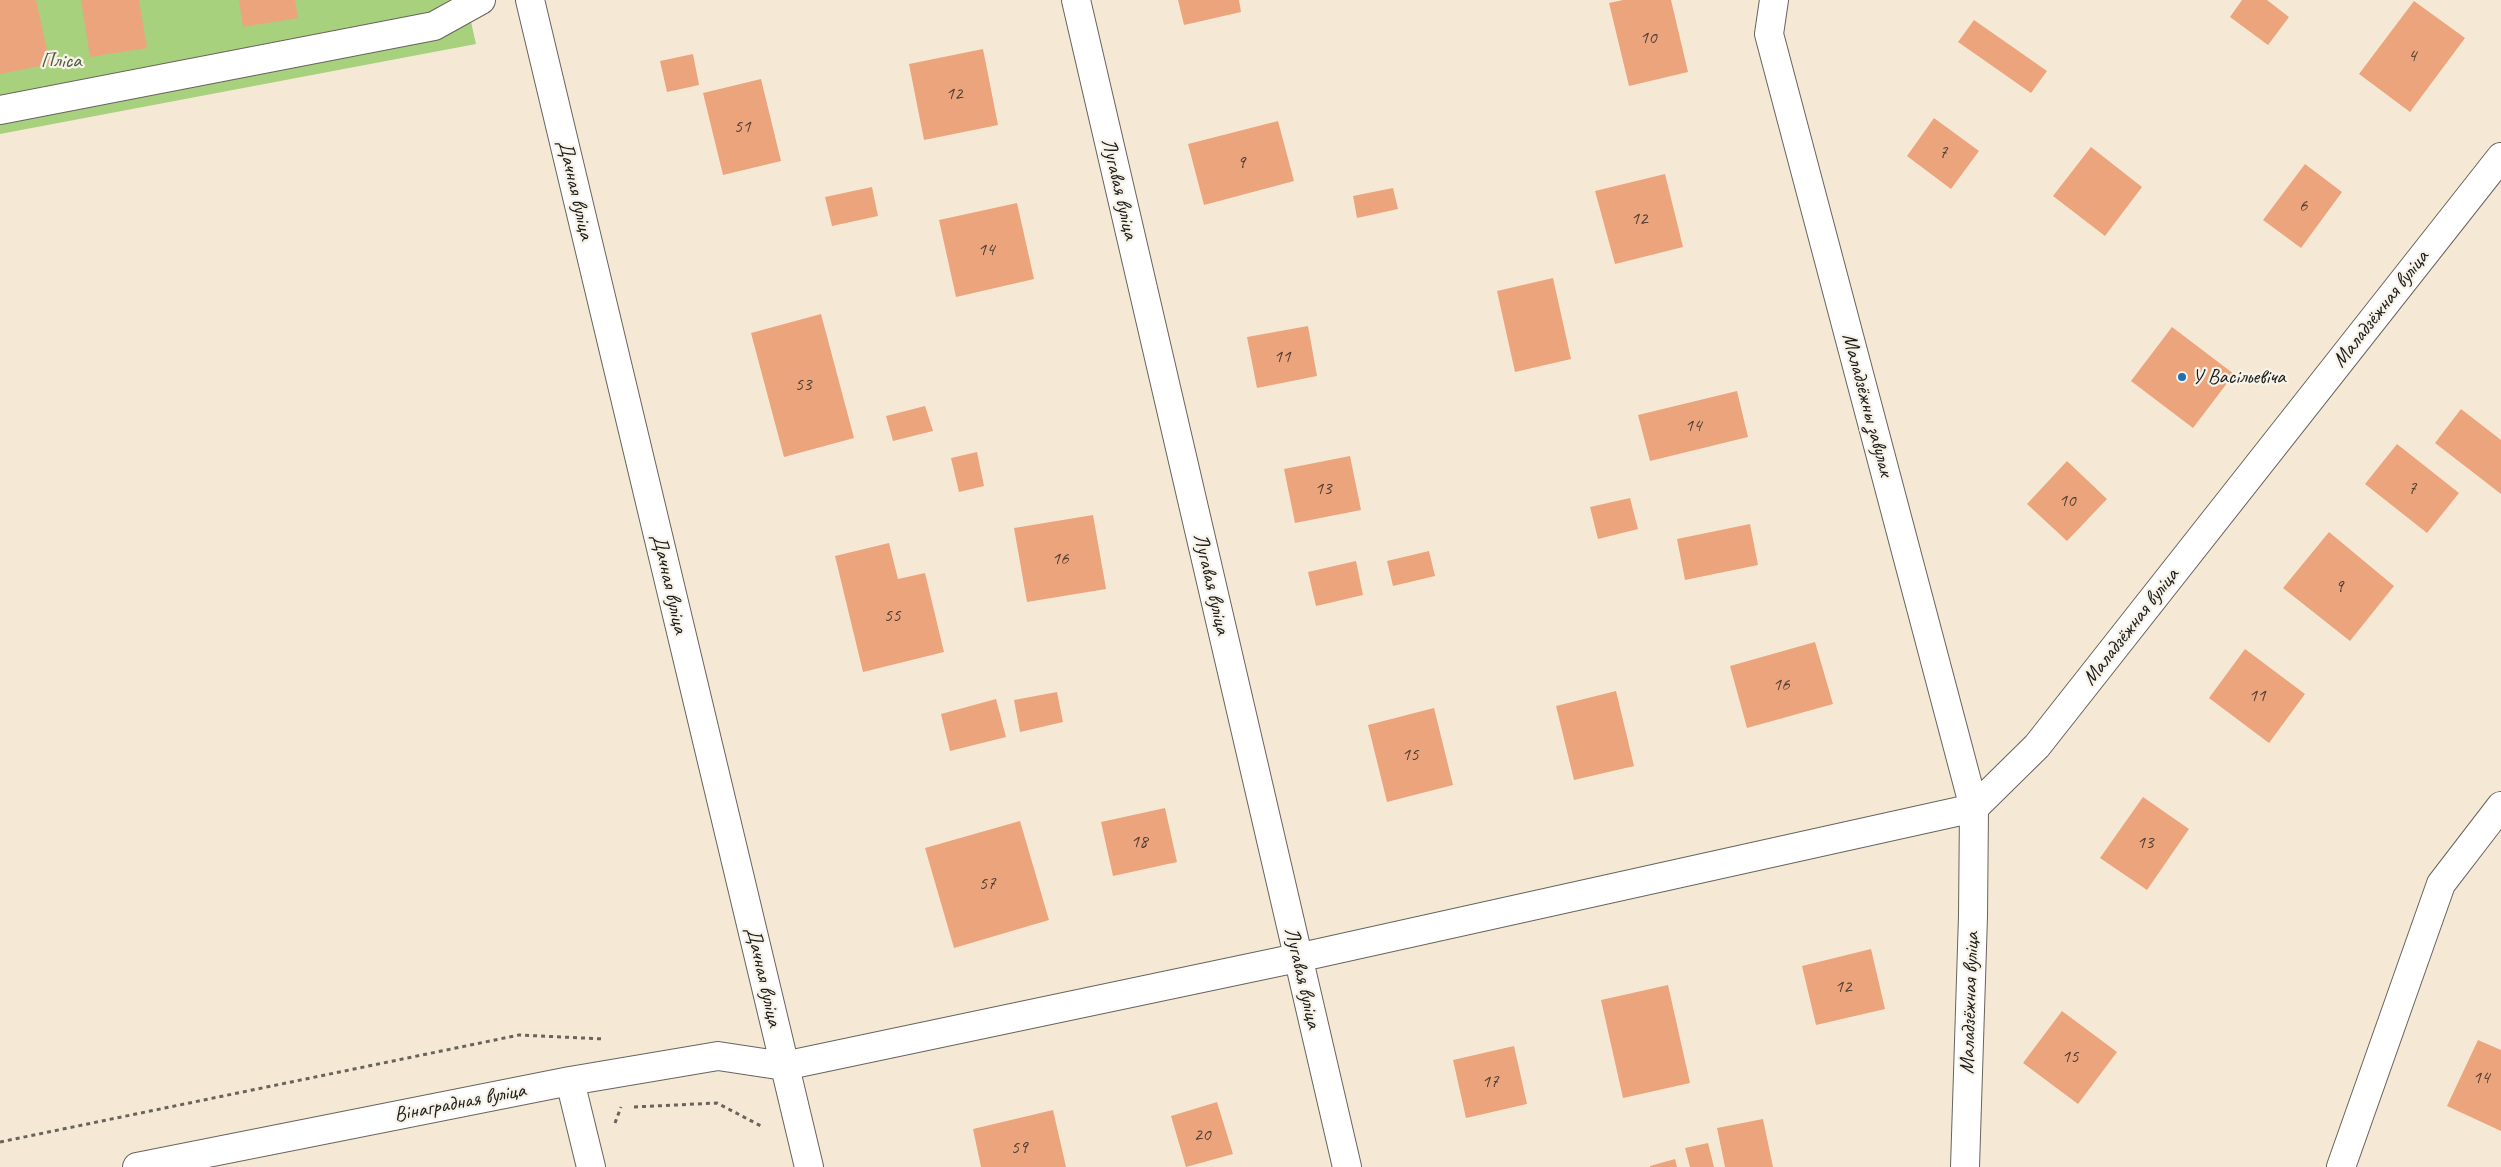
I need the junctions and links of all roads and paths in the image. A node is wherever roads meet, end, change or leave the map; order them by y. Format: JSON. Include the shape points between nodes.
{"nodes":[{"id":1,"x":481,"y":0,"type":"edge"},
{"id":2,"x":530,"y":0,"type":"edge"},
{"id":3,"x":1076,"y":0,"type":"edge"},
{"id":4,"x":1774,"y":0,"type":"edge"},
{"id":5,"x":0,"y":110,"type":"edge"},
{"id":6,"x":2501,"y":157,"type":"edge"},
{"id":7,"x":2501,"y":806,"type":"edge"},
{"id":8,"x":1974,"y":808,"type":"junction"},
{"id":9,"x":1297,"y":958,"type":"junction"},
{"id":10,"x":784,"y":1066,"type":"junction"},
{"id":11,"x":615,"y":1074,"type":"junction"},
{"id":12,"x":570,"y":1080,"type":"junction"},
{"id":13,"x":621,"y":1107,"type":"junction"},
{"id":14,"x":797,"y":1118,"type":"junction"},
{"id":15,"x":615,"y":1124,"type":"dead end"},
{"id":16,"x":0,"y":1142,"type":"edge"},
{"id":17,"x":136,"y":1167,"type":"edge"},
{"id":18,"x":591,"y":1167,"type":"edge"},
{"id":19,"x":809,"y":1167,"type":"edge"},
{"id":20,"x":1347,"y":1167,"type":"edge"},
{"id":21,"x":1964,"y":1167,"type":"edge"},
{"id":22,"x":2342,"y":1167,"type":"edge"}],
"edges":[{"from":1,"to":5,"type":"street","via":[[434,26]]},
{"from":2,"to":10,"type":"street","name":"Дачная вуліца"},
{"from":3,"to":9,"type":"street","name":"Лугавая вуліца"},
{"from":4,"to":8,"type":"street","name":"Маладзёжны завулак","via":[[1769,34]]},
{"from":6,"to":8,"type":"street","name":"Маладзёжная вуліца","via":[[2037,746]]},
{"from":7,"to":22,"type":"street","via":[[2442,884]]},
{"from":8,"to":9,"type":"street"},
{"from":8,"to":21,"type":"street","name":"Маладзёжная вуліца"},
{"from":9,"to":10,"type":"street"},
{"from":9,"to":20,"type":"street","name":"Лугавая вуліца"},
{"from":10,"to":11,"type":"street","name":"Вінаградная вуліца","via":[[718,1056]]},
{"from":10,"to":14,"type":"street","name":"Дачная вуліца"},
{"from":11,"to":12,"type":"street","name":"Вінаградная вуліца"},
{"from":11,"to":13,"type":"path"},
{"from":11,"to":16,"type":"path","via":[[605,1039],[519,1035]]},
{"from":12,"to":17,"type":"street","name":"Вінаградная вуліца"},
{"from":12,"to":18,"type":"street"},
{"from":13,"to":14,"type":"path","via":[[717,1103],[762,1126]]},
{"from":13,"to":15,"type":"path"},
{"from":14,"to":19,"type":"street","name":"Дачная вуліца"}]}
